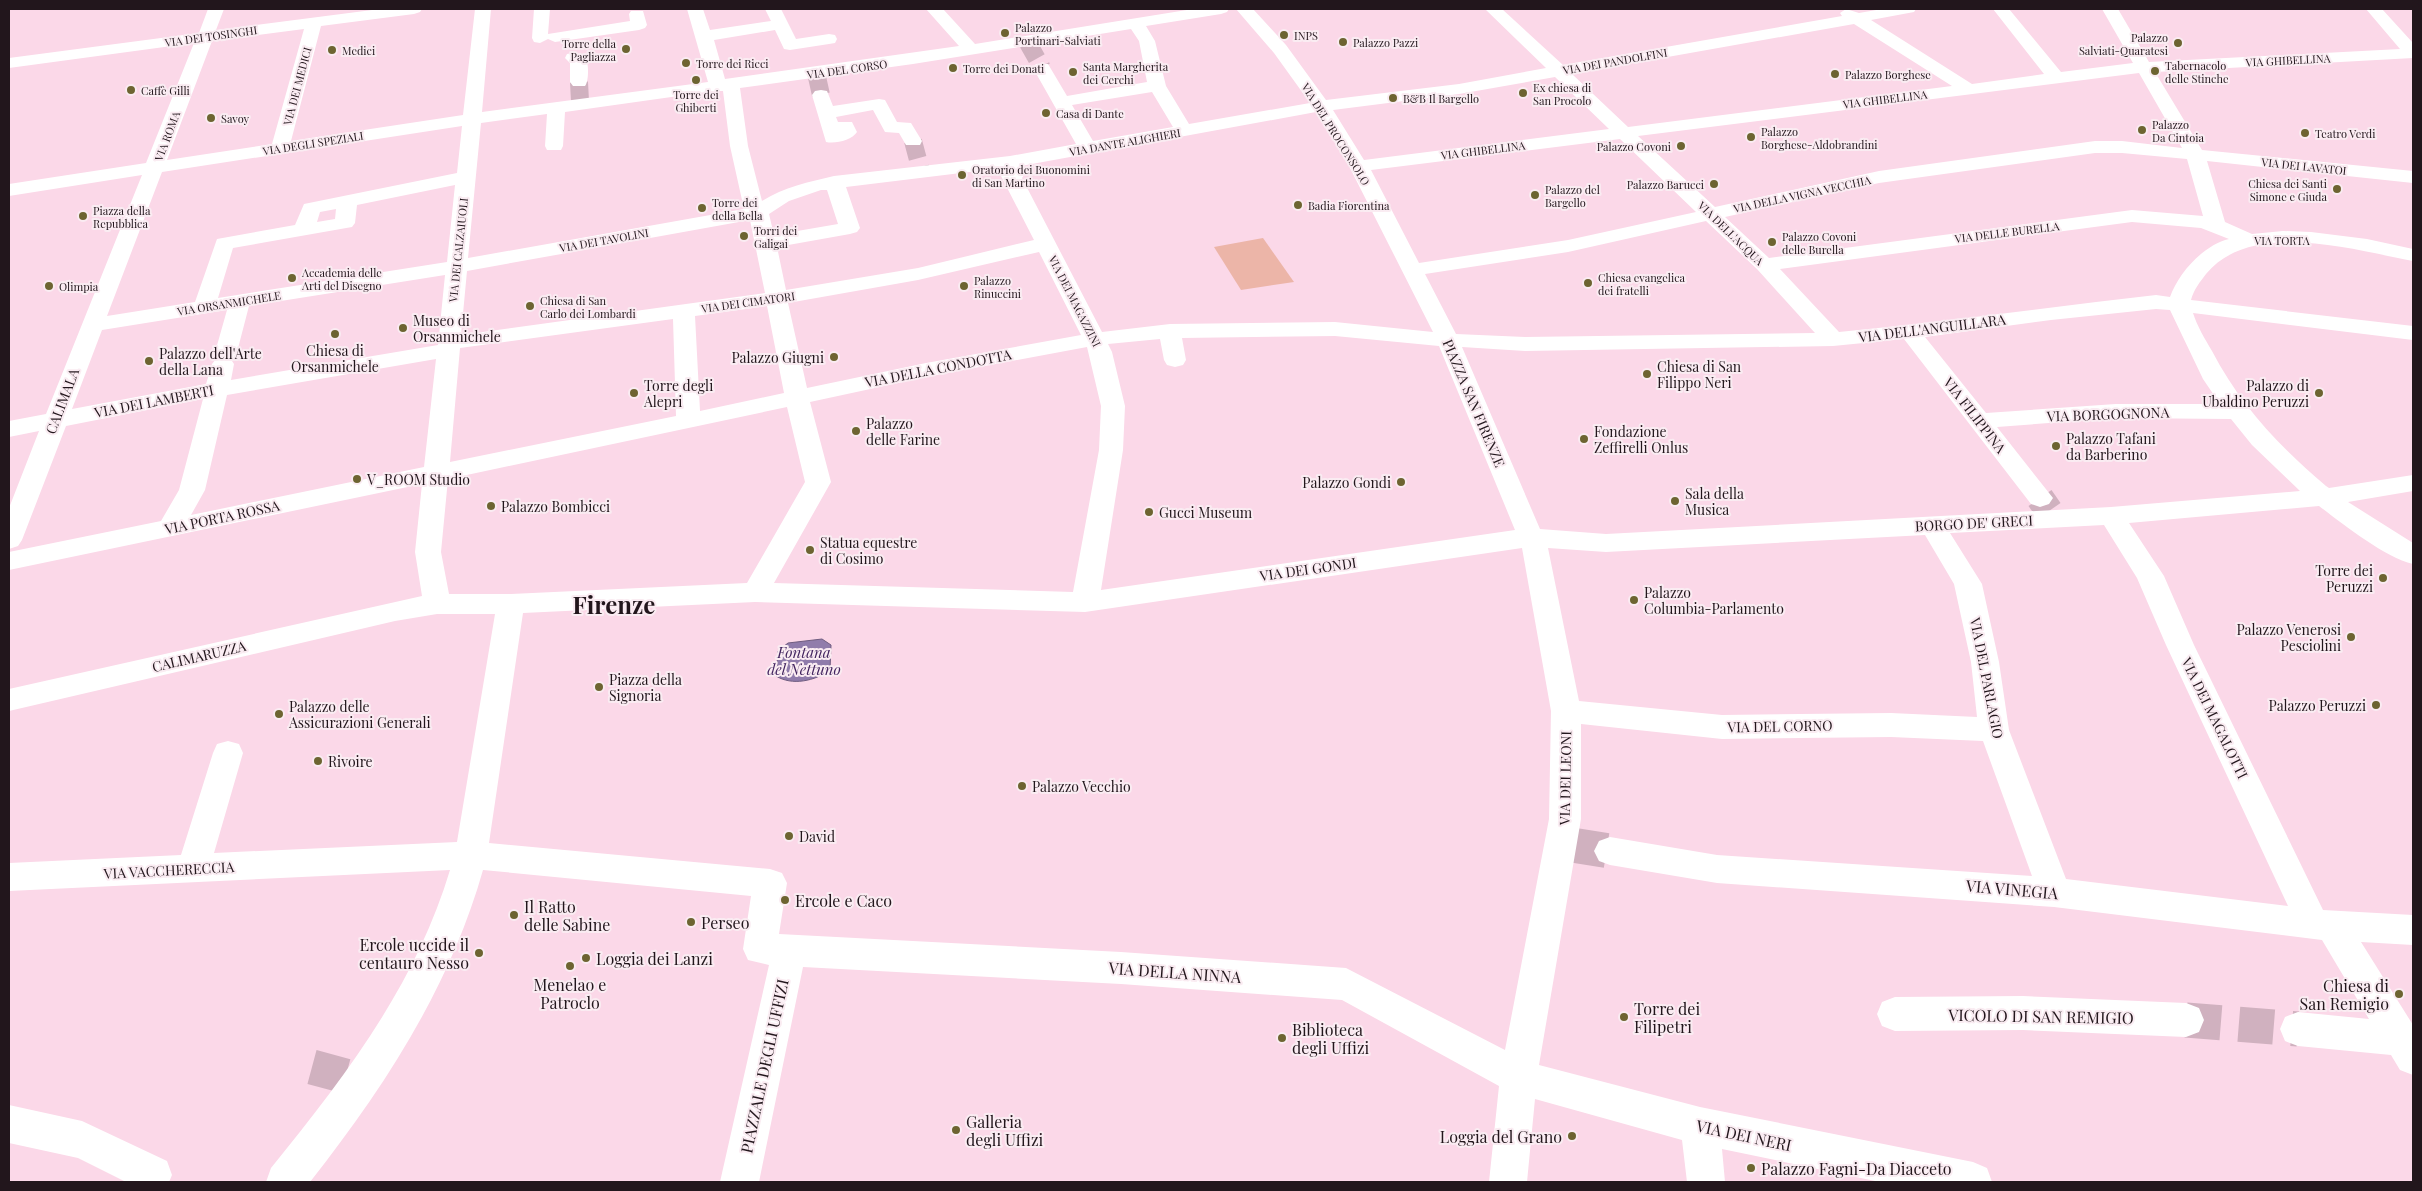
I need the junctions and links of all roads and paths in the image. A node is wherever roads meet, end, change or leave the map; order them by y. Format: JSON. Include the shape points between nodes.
{"nodes":[{"id":1,"x":216,"y":9,"type":"edge"},
{"id":2,"x":414,"y":9,"type":"edge"},
{"id":3,"x":483,"y":9,"type":"edge"},
{"id":4,"x":542,"y":9,"type":"edge"},
{"id":5,"x":694,"y":9,"type":"edge"},
{"id":6,"x":773,"y":9,"type":"edge"},
{"id":7,"x":934,"y":9,"type":"edge"},
{"id":8,"x":1221,"y":9,"type":"edge"},
{"id":9,"x":1244,"y":9,"type":"edge"},
{"id":10,"x":1493,"y":9,"type":"edge"},
{"id":11,"x":1840,"y":9,"type":"edge"},
{"id":12,"x":1908,"y":9,"type":"edge"},
{"id":13,"x":2001,"y":9,"type":"edge"},
{"id":14,"x":2110,"y":9,"type":"edge"},
{"id":15,"x":2374,"y":9,"type":"edge"},
{"id":16,"x":637,"y":14,"type":"dead end"},
{"id":17,"x":1856,"y":18,"type":"junction"},
{"id":18,"x":1135,"y":22,"type":"junction"},
{"id":19,"x":314,"y":23,"type":"junction"},
{"id":20,"x":779,"y":25,"type":"junction"},
{"id":21,"x":704,"y":36,"type":"junction"},
{"id":22,"x":206,"y":37,"type":"junction"},
{"id":23,"x":829,"y":39,"type":"dead end"},
{"id":24,"x":971,"y":49,"type":"junction"},
{"id":25,"x":2413,"y":53,"type":"edge"},
{"id":26,"x":572,"y":58,"type":"dead end"},
{"id":27,"x":9,"y":63,"type":"edge"},
{"id":28,"x":2146,"y":67,"type":"junction"},
{"id":29,"x":1042,"y":68,"type":"tunnel mouth"},
{"id":30,"x":1558,"y":71,"type":"junction"},
{"id":31,"x":2056,"y":78,"type":"junction"},
{"id":32,"x":579,"y":82,"type":"tunnel mouth"},
{"id":33,"x":724,"y":86,"type":"junction"},
{"id":34,"x":1157,"y":86,"type":"junction"},
{"id":35,"x":1967,"y":88,"type":"junction"},
{"id":36,"x":821,"y":95,"type":"tunnel mouth"},
{"id":37,"x":1061,"y":102,"type":"junction"},
{"id":38,"x":1321,"y":106,"type":"junction"},
{"id":39,"x":556,"y":107,"type":"junction"},
{"id":40,"x":471,"y":119,"type":"junction"},
{"id":41,"x":1184,"y":131,"type":"junction"},
{"id":42,"x":1623,"y":131,"type":"junction"},
{"id":43,"x":913,"y":141,"type":"tunnel mouth"},
{"id":44,"x":554,"y":146,"type":"dead end"},
{"id":45,"x":280,"y":148,"type":"junction"},
{"id":46,"x":1088,"y":149,"type":"junction"},
{"id":47,"x":2195,"y":154,"type":"junction"},
{"id":48,"x":1010,"y":162,"type":"junction"},
{"id":49,"x":1358,"y":166,"type":"junction"},
{"id":50,"x":154,"y":168,"type":"junction"},
{"id":51,"x":465,"y":177,"type":"junction"},
{"id":52,"x":2413,"y":177,"type":"edge"},
{"id":53,"x":838,"y":188,"type":"junction"},
{"id":54,"x":9,"y":190,"type":"edge"},
{"id":55,"x":757,"y":213,"type":"junction"},
{"id":56,"x":1711,"y":214,"type":"junction"},
{"id":57,"x":2216,"y":226,"type":"junction"},
{"id":58,"x":2248,"y":240,"type":"junction"},
{"id":59,"x":766,"y":243,"type":"junction"},
{"id":60,"x":1045,"y":244,"type":"junction"},
{"id":61,"x":2413,"y":255,"type":"edge"},
{"id":62,"x":116,"y":262,"type":"joint"},
{"id":63,"x":1764,"y":265,"type":"junction"},
{"id":64,"x":456,"y":267,"type":"junction"},
{"id":65,"x":1412,"y":270,"type":"junction"},
{"id":66,"x":778,"y":298,"type":"junction"},
{"id":67,"x":240,"y":301,"type":"junction"},
{"id":68,"x":2180,"y":303,"type":"junction"},
{"id":69,"x":204,"y":307,"type":"junction"},
{"id":70,"x":684,"y":311,"type":"junction"},
{"id":71,"x":91,"y":325,"type":"junction"},
{"id":72,"x":1170,"y":331,"type":"junction"},
{"id":73,"x":1910,"y":332,"type":"junction"},
{"id":74,"x":2413,"y":333,"type":"edge"},
{"id":75,"x":1095,"y":339,"type":"junction"},
{"id":76,"x":1833,"y":339,"type":"junction"},
{"id":77,"x":1448,"y":340,"type":"junction"},
{"id":78,"x":448,"y":346,"type":"junction"},
{"id":79,"x":1174,"y":360,"type":"dead end"},
{"id":80,"x":218,"y":388,"type":"junction"},
{"id":81,"x":797,"y":398,"type":"junction"},
{"id":82,"x":2237,"y":412,"type":"junction"},
{"id":83,"x":55,"y":420,"type":"junction"},
{"id":84,"x":1979,"y":421,"type":"junction"},
{"id":85,"x":688,"y":422,"type":"junction"},
{"id":86,"x":9,"y":429,"type":"edge"},
{"id":87,"x":436,"y":472,"type":"junction"},
{"id":88,"x":2413,"y":483,"type":"edge"},
{"id":89,"x":2324,"y":497,"type":"junction"},
{"id":90,"x":2048,"y":509,"type":"junction"},
{"id":91,"x":2111,"y":516,"type":"junction"},
{"id":92,"x":1932,"y":525,"type":"junction"},
{"id":93,"x":170,"y":528,"type":"junction"},
{"id":94,"x":1532,"y":538,"type":"junction"},
{"id":95,"x":9,"y":540,"type":"edge"},
{"id":96,"x":2413,"y":555,"type":"edge"},
{"id":97,"x":9,"y":561,"type":"edge"},
{"id":98,"x":754,"y":592,"type":"junction"},
{"id":99,"x":1084,"y":602,"type":"junction"},
{"id":100,"x":437,"y":604,"type":"junction"},
{"id":101,"x":511,"y":604,"type":"junction"},
{"id":102,"x":9,"y":700,"type":"edge"},
{"id":103,"x":1566,"y":711,"type":"junction"},
{"id":104,"x":1994,"y":730,"type":"junction"},
{"id":105,"x":228,"y":752,"type":"dead end"},
{"id":106,"x":1610,"y":851,"type":"tunnel mouth"},
{"id":107,"x":471,"y":855,"type":"junction"},
{"id":108,"x":193,"y":869,"type":"junction"},
{"id":109,"x":9,"y":877,"type":"edge"},
{"id":110,"x":2054,"y":892,"type":"junction"},
{"id":111,"x":2323,"y":925,"type":"junction"},
{"id":112,"x":2413,"y":930,"type":"edge"},
{"id":113,"x":799,"y":951,"type":"junction"},
{"id":114,"x":1896,"y":1014,"type":"dead end"},
{"id":115,"x":2186,"y":1020,"type":"tunnel mouth"},
{"id":116,"x":2298,"y":1030,"type":"tunnel mouth"},
{"id":117,"x":2407,"y":1048,"type":"edge"},
{"id":118,"x":1518,"y":1077,"type":"junction"},
{"id":119,"x":9,"y":1124,"type":"edge"},
{"id":120,"x":1700,"y":1126,"type":"junction"},
{"id":121,"x":153,"y":1175,"type":"dead end"},
{"id":122,"x":285,"y":1182,"type":"edge"},
{"id":123,"x":739,"y":1182,"type":"edge"},
{"id":124,"x":1508,"y":1182,"type":"edge"},
{"id":125,"x":1706,"y":1182,"type":"edge"},
{"id":126,"x":1968,"y":1182,"type":"edge"}],
"edges":[{"from":1,"to":22,"type":"street","name":"VIA ROMA"},
{"from":2,"to":19,"type":"street","name":"VIA DEI TOSINGHI"},
{"from":3,"to":40,"type":"street","name":"VIA DEI CALZAIUOLI"},
{"from":4,"to":16,"type":"street","via":[[548,38],[639,25]]},
{"from":5,"to":21,"type":"street"},
{"from":6,"to":20,"type":"street"},
{"from":7,"to":24,"type":"street"},
{"from":8,"to":18,"type":"street","name":"VIA DEL CORSO"},
{"from":9,"to":38,"type":"street","name":"VIA DEL PROCONSOLO","via":[[1280,49]]},
{"from":10,"to":30,"type":"street","name":"VIA DELL'ACQUA"},
{"from":11,"to":17,"type":"street"},
{"from":12,"to":17,"type":"street","name":"VIA DEI PANDOLFINI"},
{"from":13,"to":31,"type":"street"},
{"from":14,"to":28,"type":"street"},
{"from":15,"to":25,"type":"street"},
{"from":17,"to":30,"type":"street","name":"VIA DEI PANDOLFINI"},
{"from":17,"to":35,"type":"street"},
{"from":18,"to":24,"type":"street","name":"VIA DEL CORSO"},
{"from":18,"to":34,"type":"street","via":[[1147,42]]},
{"from":19,"to":22,"type":"street","name":"VIA DEI TOSINGHI"},
{"from":19,"to":45,"type":"street","name":"VIA DEI MEDICI"},
{"from":20,"to":21,"type":"street"},
{"from":20,"to":23,"type":"street","via":[[790,45]]},
{"from":21,"to":33,"type":"street"},
{"from":22,"to":27,"type":"street","name":"VIA DEI TOSINGHI"},
{"from":22,"to":50,"type":"street","name":"VIA ROMA"},
{"from":24,"to":33,"type":"street","name":"VIA DEL CORSO","via":[[917,66]]},
{"from":25,"to":28,"type":"street","name":"VIA GHIBELLINA"},
{"from":26,"to":32,"type":"street","via":[[578,60]]},
{"from":28,"to":31,"type":"street","name":"VIA GHIBELLINA"},
{"from":28,"to":47,"type":"street"},
{"from":29,"to":37,"type":"street"},
{"from":30,"to":38,"type":"street","name":"VIA DEI PANDOLFINI","via":[[1459,89]]},
{"from":30,"to":42,"type":"street","name":"VIA DELL'ACQUA"},
{"from":31,"to":35,"type":"street","name":"VIA GHIBELLINA"},
{"from":33,"to":39,"type":"street","name":"VIA DEL CORSO"},
{"from":33,"to":55,"type":"street"},
{"from":34,"to":37,"type":"street"},
{"from":34,"to":41,"type":"street"},
{"from":35,"to":42,"type":"street","name":"VIA GHIBELLINA"},
{"from":36,"to":43,"type":"street","via":[[828,121],[879,104],[891,128],[905,127]]},
{"from":37,"to":46,"type":"street"},
{"from":38,"to":41,"type":"street","name":"VIA DANTE ALIGHIERI"},
{"from":38,"to":49,"type":"street","name":"VIA DEL PROCONSOLO"},
{"from":39,"to":40,"type":"street","name":"VIA DEL CORSO"},
{"from":39,"to":44,"type":"street"},
{"from":40,"to":45,"type":"street","name":"VIA DEGLI SPEZIALI"},
{"from":40,"to":51,"type":"street","name":"VIA DEI CALZAIUOLI"},
{"from":41,"to":46,"type":"street","name":"VIA DANTE ALIGHIERI"},
{"from":42,"to":49,"type":"street","name":"VIA GHIBELLINA"},
{"from":42,"to":56,"type":"street","name":"VIA DELL'ACQUA"},
{"from":45,"to":50,"type":"street","name":"VIA DEGLI SPEZIALI"},
{"from":46,"to":48,"type":"street","name":"VIA DANTE ALIGHIERI"},
{"from":47,"to":52,"type":"street","name":"VIA DEI LAVATOI"},
{"from":47,"to":56,"type":"street","name":"VIA DELLA VIGNA VECCHIA","via":[[2095,147],[1879,177]]},
{"from":47,"to":57,"type":"street"},
{"from":48,"to":53,"type":"street","name":"VIA DANTE ALIGHIERI"},
{"from":48,"to":60,"type":"street","name":"VIA DEI MAGAZZINI","via":[[1014,175],[1011,176]]},
{"from":49,"to":65,"type":"street","name":"VIA DEL PROCONSOLO"},
{"from":50,"to":54,"type":"street"},
{"from":50,"to":62,"type":"street","name":"VIA ROMA"},
{"from":51,"to":64,"type":"street","name":"VIA DEI CALZAIUOLI"},
{"from":51,"to":69,"type":"street","via":[[311,208],[304,229],[224,243]]},
{"from":53,"to":55,"type":"street","name":"VIA DEI TAVOLINI","via":[[793,192]]},
{"from":53,"to":59,"type":"street","via":[[850,228]]},
{"from":55,"to":59,"type":"street"},
{"from":55,"to":64,"type":"street","name":"VIA DEI TAVOLINI"},
{"from":56,"to":63,"type":"street","name":"VIA DELL'ACQUA"},
{"from":56,"to":65,"type":"street","name":"VIA DELLA VIGNA VECCHIA","via":[[1568,246]]},
{"from":57,"to":58,"type":"street","name":"VIA DELLE BURELLA"},
{"from":57,"to":63,"type":"street","name":"VIA DELLE BURELLA","via":[[2132,216]]},
{"from":58,"to":61,"type":"street","name":"VIA TORTA","via":[[2319,240]]},
{"from":58,"to":68,"type":"street","name":"VIA TORTA","via":[[2214,254],[2204,262],[2186,285]]},
{"from":59,"to":66,"type":"street"},
{"from":60,"to":66,"type":"street","name":"VIA DEI CIMATORI","via":[[918,274]]},
{"from":60,"to":75,"type":"street","name":"VIA DEI MAGAZZINI"},
{"from":62,"to":71,"type":"street","name":"CALIMALA"},
{"from":63,"to":76,"type":"street","name":"VIA DELL'ACQUA"},
{"from":64,"to":67,"type":"street","name":"VIA ORSANMICHELE"},
{"from":64,"to":78,"type":"street","name":"VIA DEI CALZAIUOLI"},
{"from":65,"to":77,"type":"street","name":"PIAZZA SAN FIRENZE"},
{"from":66,"to":70,"type":"street","name":"VIA DEI CIMATORI"},
{"from":66,"to":81,"type":"street"},
{"from":67,"to":69,"type":"street","name":"VIA ORSANMICHELE"},
{"from":67,"to":80,"type":"street"},
{"from":68,"to":73,"type":"street","name":"VIA DELL'ANGUILLARA","via":[[2117,305]]},
{"from":68,"to":74,"type":"street","name":"VIA DELL'ANGUILLARA"},
{"from":68,"to":82,"type":"street","via":[[2186,323],[2212,376]]},
{"from":69,"to":71,"type":"street","name":"VIA ORSANMICHELE"},
{"from":70,"to":78,"type":"street","name":"VIA DEI CIMATORI"},
{"from":70,"to":85,"type":"street"},
{"from":71,"to":83,"type":"street","name":"CALIMALA"},
{"from":72,"to":75,"type":"street","name":"VIA DELLA CONDOTTA"},
{"from":72,"to":77,"type":"street","name":"VIA DELLA CONDOTTA","via":[[1335,329]]},
{"from":72,"to":79,"type":"street"},
{"from":73,"to":76,"type":"street","name":"VIA DELL'ANGUILLARA"},
{"from":73,"to":84,"type":"street","name":"VIA FILIPPINA"},
{"from":75,"to":81,"type":"street","name":"VIA DELLA CONDOTTA"},
{"from":75,"to":99,"type":"street","name":"VIA DEI MAGAZZINI","via":[[1113,406],[1112,450]]},
{"from":76,"to":77,"type":"street","name":"VIA DELL'ANGUILLARA","via":[[1525,344]]},
{"from":77,"to":94,"type":"street","name":"PIAZZA SAN FIRENZE"},
{"from":78,"to":80,"type":"street","name":"VIA DEI LAMBERTI"},
{"from":78,"to":87,"type":"street","name":"VIA DEI CALZAIUOLI"},
{"from":80,"to":83,"type":"street","name":"VIA DEI LAMBERTI"},
{"from":80,"to":93,"type":"street","via":[[192,490]]},
{"from":81,"to":85,"type":"street","name":"VIA DELLA CONDOTTA"},
{"from":81,"to":98,"type":"street","via":[[818,482]]},
{"from":82,"to":84,"type":"street","name":"VIA BORGOGNONA","via":[[2116,411]]},
{"from":82,"to":89,"type":"street","via":[[2285,465]]},
{"from":83,"to":86,"type":"street","name":"VIA DEI LAMBERTI"},
{"from":83,"to":95,"type":"street","name":"CALIMALA"},
{"from":84,"to":90,"type":"street","name":"VIA FILIPPINA"},
{"from":85,"to":87,"type":"street","name":"VIA DELLA CONDOTTA"},
{"from":87,"to":93,"type":"street","name":"VIA PORTA ROSSA"},
{"from":87,"to":100,"type":"street","name":"VIA DEI CALZAIUOLI","via":[[428,552]]},
{"from":88,"to":89,"type":"street","name":"BORGO DE' GRECI"},
{"from":89,"to":91,"type":"street","name":"BORGO DE' GRECI"},
{"from":89,"to":96,"type":"street"},
{"from":90,"to":91,"type":"street","name":"BORGO DE' GRECI"},
{"from":90,"to":92,"type":"street","name":"BORGO DE' GRECI"},
{"from":91,"to":111,"type":"street","name":"VIA DEI MAGALOTTI","via":[[2150,576],[2180,645]]},
{"from":92,"to":94,"type":"street","name":"BORGO DE' GRECI","via":[[1606,543]]},
{"from":92,"to":104,"type":"street","name":"VIA DEL PARLAGIO","via":[[1968,584],[1985,662]]},
{"from":93,"to":97,"type":"street","name":"VIA PORTA ROSSA"},
{"from":94,"to":99,"type":"street","name":"VIA DEI GONDI"},
{"from":94,"to":103,"type":"street","name":"VIA DEI LEONI","via":[[1538,554]]},
{"from":98,"to":99,"type":"street","name":"VIA DEI GONDI"},
{"from":98,"to":101,"type":"street","name":"CALIMARUZZA"},
{"from":100,"to":101,"type":"street","name":"CALIMARUZZA"},
{"from":100,"to":102,"type":"street","name":"CALIMARUZZA"},
{"from":101,"to":107,"type":"street"},
{"from":103,"to":104,"type":"street","name":"VIA DEL CORNO","via":[[1722,727],[1891,725]]},
{"from":103,"to":118,"type":"street","name":"VIA DEI LEONI","via":[[1567,844]]},
{"from":104,"to":110,"type":"street","name":"VIA DEL PARLAGIO"},
{"from":105,"to":108,"type":"street"},
{"from":106,"to":110,"type":"street","name":"VIA VINEGIA","via":[[1717,869]]},
{"from":107,"to":108,"type":"street","name":"VIA VACCHERECCIA"},
{"from":107,"to":113,"type":"street","name":"VIA VACCHERECCIA","via":[[770,883],[760,949]]},
{"from":107,"to":122,"type":"street","via":[[459,899],[430,966],[369,1073]]},
{"from":108,"to":109,"type":"street","name":"VIA VACCHERECCIA"},
{"from":110,"to":111,"type":"street","name":"VIA VINEGIA"},
{"from":111,"to":112,"type":"street","name":"VIA VINEGIA"},
{"from":111,"to":117,"type":"street","name":"VIA DEI MAGALOTTI"},
{"from":113,"to":118,"type":"street","name":"VIA DELLA NINNA","via":[[1346,984]]},
{"from":113,"to":123,"type":"street","name":"PIAZZALE DEGLI UFFIZI"},
{"from":114,"to":115,"type":"street","name":"VICOLO DI SAN REMIGIO","via":[[2023,1013]]},
{"from":116,"to":117,"type":"street"},
{"from":118,"to":120,"type":"street","name":"VIA DEI NERI"},
{"from":118,"to":124,"type":"street","name":"VIA DEI LEONI"},
{"from":119,"to":121,"type":"street","via":[[82,1140]]},
{"from":120,"to":125,"type":"street"},
{"from":120,"to":126,"type":"street","name":"VIA DEI NERI"}]}
